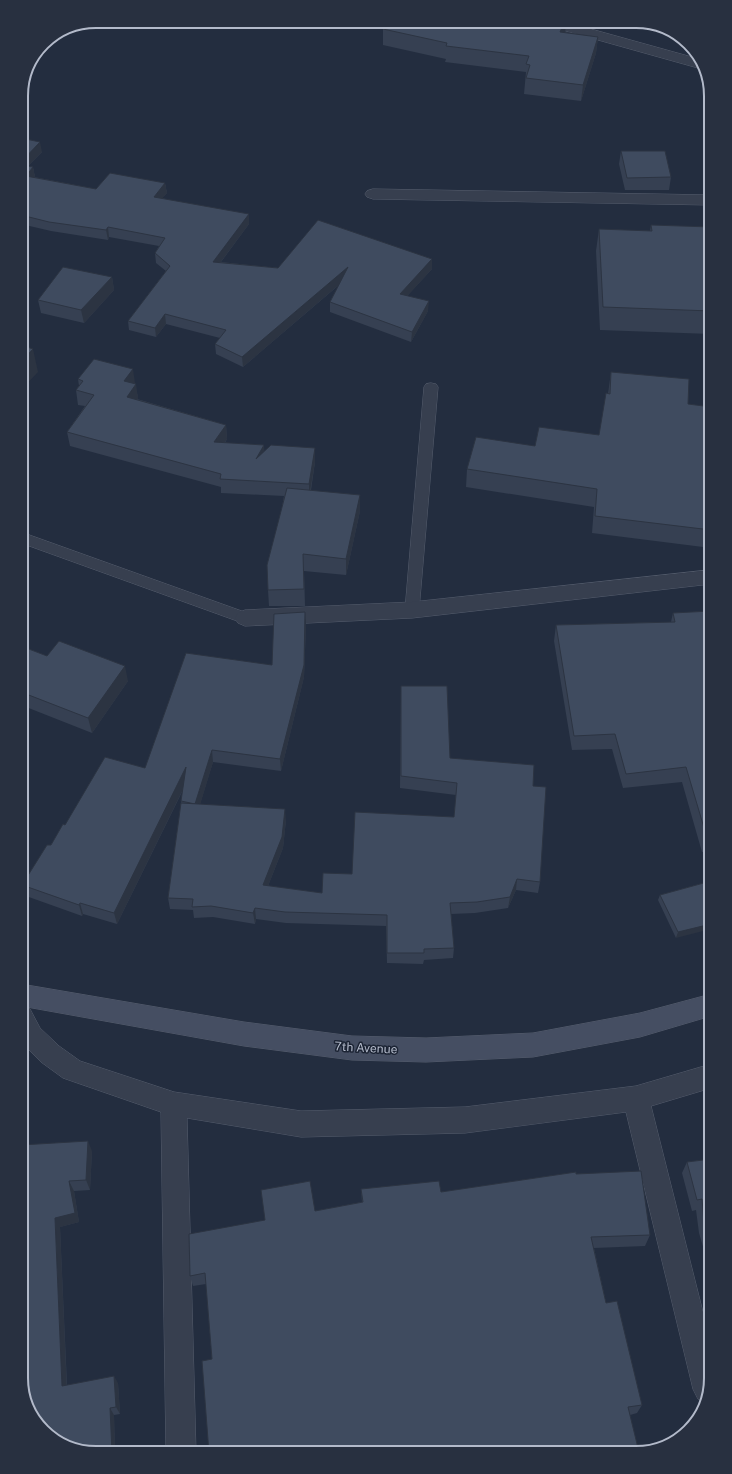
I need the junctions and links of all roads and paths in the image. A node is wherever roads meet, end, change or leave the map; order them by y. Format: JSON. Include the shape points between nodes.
{"nodes":[{"id":1,"x":572,"y":28,"type":"edge"},
{"id":2,"x":695,"y":62,"type":"edge"},
{"id":3,"x":373,"y":194,"type":"dead end"},
{"id":4,"x":704,"y":200,"type":"edge"},
{"id":5,"x":431,"y":387,"type":"dead end"},
{"id":6,"x":28,"y":540,"type":"edge"},
{"id":7,"x":704,"y":578,"type":"edge"},
{"id":8,"x":412,"y":610,"type":"junction"},
{"id":9,"x":245,"y":618,"type":"joint"},
{"id":10,"x":28,"y":996,"type":"edge"},
{"id":11,"x":704,"y":1007,"type":"edge"},
{"id":12,"x":28,"y":1030,"type":"edge"},
{"id":13,"x":704,"y":1078,"type":"edge"},
{"id":14,"x":636,"y":1098,"type":"junction"},
{"id":15,"x":174,"y":1104,"type":"junction"},
{"id":16,"x":704,"y":1373,"type":"edge"},
{"id":17,"x":181,"y":1446,"type":"edge"}],
"edges":[{"from":1,"to":2,"type":"street"},
{"from":3,"to":4,"type":"street"},
{"from":5,"to":8,"type":"lane"},
{"from":6,"to":9,"type":"lane"},
{"from":7,"to":8,"type":"street"},
{"from":8,"to":9,"type":"street"},
{"from":10,"to":11,"type":"main road","name":"7th Avenue","via":[[244,1034],[352,1048],[426,1050],[533,1045],[640,1025]]},
{"from":12,"to":15,"type":"street","via":[[50,1054],[72,1070]]},
{"from":13,"to":14,"type":"street"},
{"from":14,"to":15,"type":"street","via":[[465,1120],[301,1124]]},
{"from":14,"to":16,"type":"street"},
{"from":15,"to":17,"type":"street"}]}
